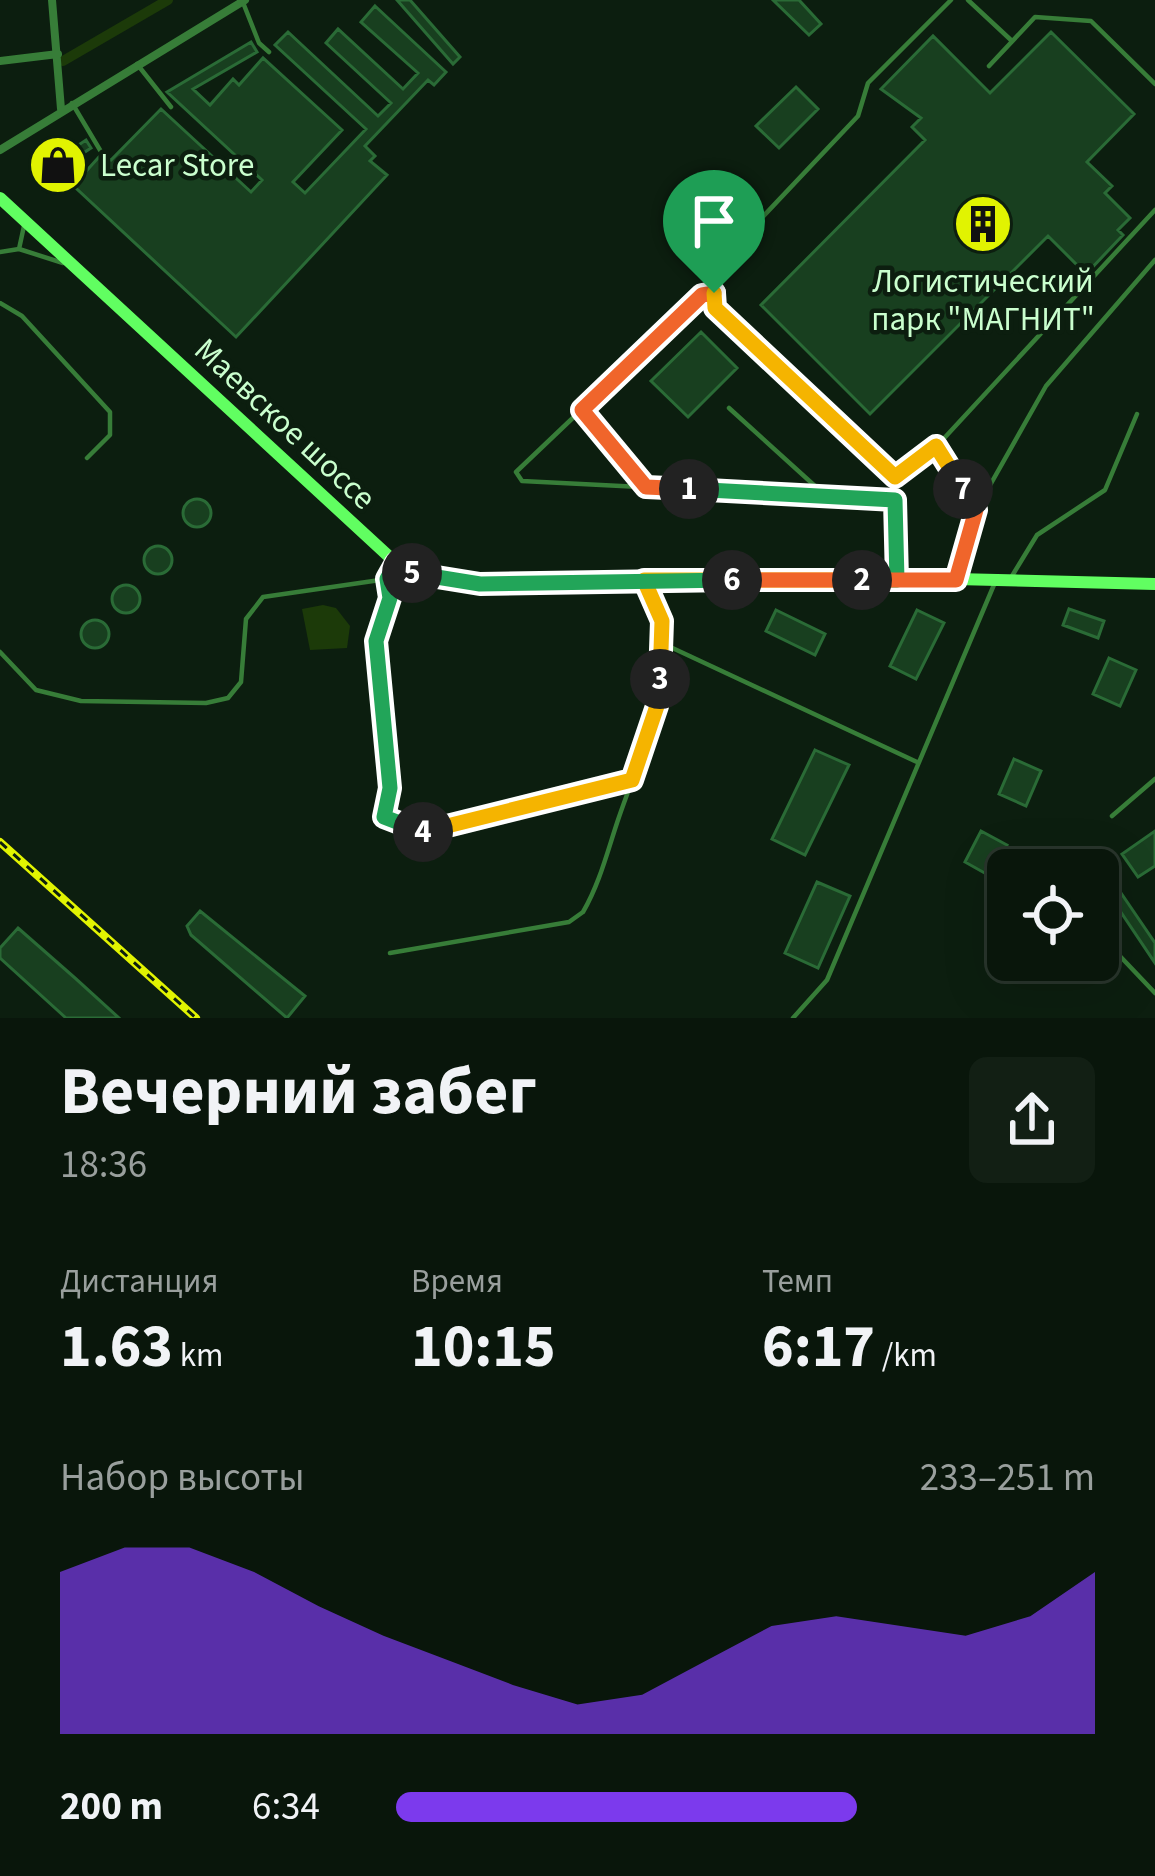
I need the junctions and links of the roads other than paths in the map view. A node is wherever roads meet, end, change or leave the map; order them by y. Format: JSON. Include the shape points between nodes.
{"nodes":[{"id":1,"x":52,"y":0,"type":"edge"},
{"id":2,"x":243,"y":0,"type":"edge"},
{"id":3,"x":951,"y":0,"type":"edge"},
{"id":4,"x":968,"y":0,"type":"edge"},
{"id":5,"x":1012,"y":41,"type":"junction"},
{"id":6,"x":269,"y":52,"type":"dead end"},
{"id":7,"x":58,"y":54,"type":"junction"},
{"id":8,"x":0,"y":61,"type":"edge"},
{"id":9,"x":137,"y":64,"type":"junction"},
{"id":10,"x":989,"y":67,"type":"dead end"},
{"id":11,"x":1155,"y":84,"type":"edge"},
{"id":12,"x":72,"y":103,"type":"junction"},
{"id":13,"x":171,"y":107,"type":"dead end"},
{"id":14,"x":61,"y":111,"type":"junction"},
{"id":15,"x":0,"y":150,"type":"edge"},
{"id":16,"x":100,"y":150,"type":"dead end"},
{"id":17,"x":0,"y":198,"type":"edge"},
{"id":18,"x":1155,"y":210,"type":"edge"},
{"id":19,"x":24,"y":220,"type":"junction"},
{"id":20,"x":20,"y":249,"type":"junction"},
{"id":21,"x":0,"y":252,"type":"edge"},
{"id":22,"x":1155,"y":260,"type":"edge"},
{"id":23,"x":77,"y":269,"type":"junction"},
{"id":24,"x":714,"y":293,"type":"junction"},
{"id":25,"x":0,"y":303,"type":"edge"},
{"id":26,"x":729,"y":408,"type":"dead end"},
{"id":27,"x":582,"y":410,"type":"junction"},
{"id":28,"x":1137,"y":414,"type":"dead end"},
{"id":29,"x":936,"y":446,"type":"junction"},
{"id":30,"x":87,"y":458,"type":"dead end"},
{"id":31,"x":895,"y":477,"type":"junction"},
{"id":32,"x":646,"y":487,"type":"junction"},
{"id":33,"x":826,"y":496,"type":"junction"},
{"id":34,"x":895,"y":500,"type":"junction"},
{"id":35,"x":976,"y":510,"type":"junction"},
{"id":36,"x":396,"y":563,"type":"junction"},
{"id":37,"x":387,"y":579,"type":"junction"},
{"id":38,"x":644,"y":580,"type":"junction"},
{"id":39,"x":897,"y":580,"type":"junction"},
{"id":40,"x":956,"y":580,"type":"junction"},
{"id":41,"x":1003,"y":581,"type":"junction"},
{"id":42,"x":1155,"y":584,"type":"edge"},
{"id":43,"x":664,"y":644,"type":"junction"},
{"id":44,"x":0,"y":652,"type":"edge"},
{"id":45,"x":917,"y":762,"type":"junction"},
{"id":46,"x":1155,"y":779,"type":"edge"},
{"id":47,"x":632,"y":780,"type":"junction"},
{"id":48,"x":1112,"y":816,"type":"dead end"},
{"id":49,"x":390,"y":953,"type":"dead end"},
{"id":50,"x":1119,"y":955,"type":"edge"},
{"id":51,"x":1155,"y":993,"type":"edge"},
{"id":52,"x":793,"y":1018,"type":"edge"}],
"edges":[{"from":1,"to":7,"type":"street"},
{"from":2,"to":6,"type":"lane"},
{"from":2,"to":9,"type":"street"},
{"from":3,"to":24,"type":"lane","via":[[868,83],[858,116],[721,261]]},
{"from":4,"to":5,"type":"lane"},
{"from":5,"to":10,"type":"lane"},
{"from":5,"to":11,"type":"lane","via":[[1035,17],[1091,21]]},
{"from":7,"to":8,"type":"street"},
{"from":7,"to":14,"type":"street"},
{"from":9,"to":12,"type":"street"},
{"from":9,"to":13,"type":"lane"},
{"from":12,"to":14,"type":"street"},
{"from":12,"to":16,"type":"lane"},
{"from":14,"to":15,"type":"street"},
{"from":17,"to":19,"type":"street","name":"Маевское шоссе"},
{"from":18,"to":29,"type":"lane"},
{"from":19,"to":20,"type":"lane"},
{"from":19,"to":23,"type":"street","name":"Маевское шоссе"},
{"from":20,"to":21,"type":"lane"},
{"from":20,"to":23,"type":"lane"},
{"from":22,"to":35,"type":"lane","via":[[1046,386]]},
{"from":23,"to":36,"type":"street","name":"Маевское шоссе"},
{"from":24,"to":27,"type":"lane","via":[[702,295]]},
{"from":24,"to":31,"type":"lane","via":[[715,308]]},
{"from":25,"to":30,"type":"lane","via":[[22,316],[110,412],[110,435]]},
{"from":26,"to":33,"type":"lane"},
{"from":27,"to":32,"type":"lane"},
{"from":27,"to":32,"type":"lane","via":[[516,472],[522,481]]},
{"from":28,"to":41,"type":"lane","via":[[1105,490],[1037,535]]},
{"from":29,"to":31,"type":"lane"},
{"from":29,"to":35,"type":"lane"},
{"from":31,"to":34,"type":"lane"},
{"from":32,"to":33,"type":"lane"},
{"from":33,"to":34,"type":"lane"},
{"from":34,"to":39,"type":"lane"},
{"from":35,"to":40,"type":"lane"},
{"from":36,"to":37,"type":"lane"},
{"from":36,"to":38,"type":"street","name":"Маевское шоссе","via":[[446,583]]},
{"from":37,"to":44,"type":"lane","via":[[263,597],[246,619],[241,682],[218,701],[56,697],[36,690]]},
{"from":37,"to":47,"type":"lane","via":[[390,598],[376,641],[390,788],[384,817],[431,834]]},
{"from":38,"to":39,"type":"street","name":"Маевское шоссе"},
{"from":38,"to":43,"type":"lane"},
{"from":39,"to":40,"type":"street","name":"Маевское шоссе"},
{"from":40,"to":41,"type":"street","name":"Маевское шоссе"},
{"from":41,"to":42,"type":"street","name":"Маевское шоссе"},
{"from":41,"to":45,"type":"lane"},
{"from":43,"to":45,"type":"lane"},
{"from":43,"to":47,"type":"lane","via":[[657,706]]},
{"from":45,"to":52,"type":"lane","via":[[827,980]]},
{"from":46,"to":48,"type":"lane"},
{"from":47,"to":49,"type":"lane","via":[[583,912],[568,922]]},
{"from":50,"to":51,"type":"lane"}]}
